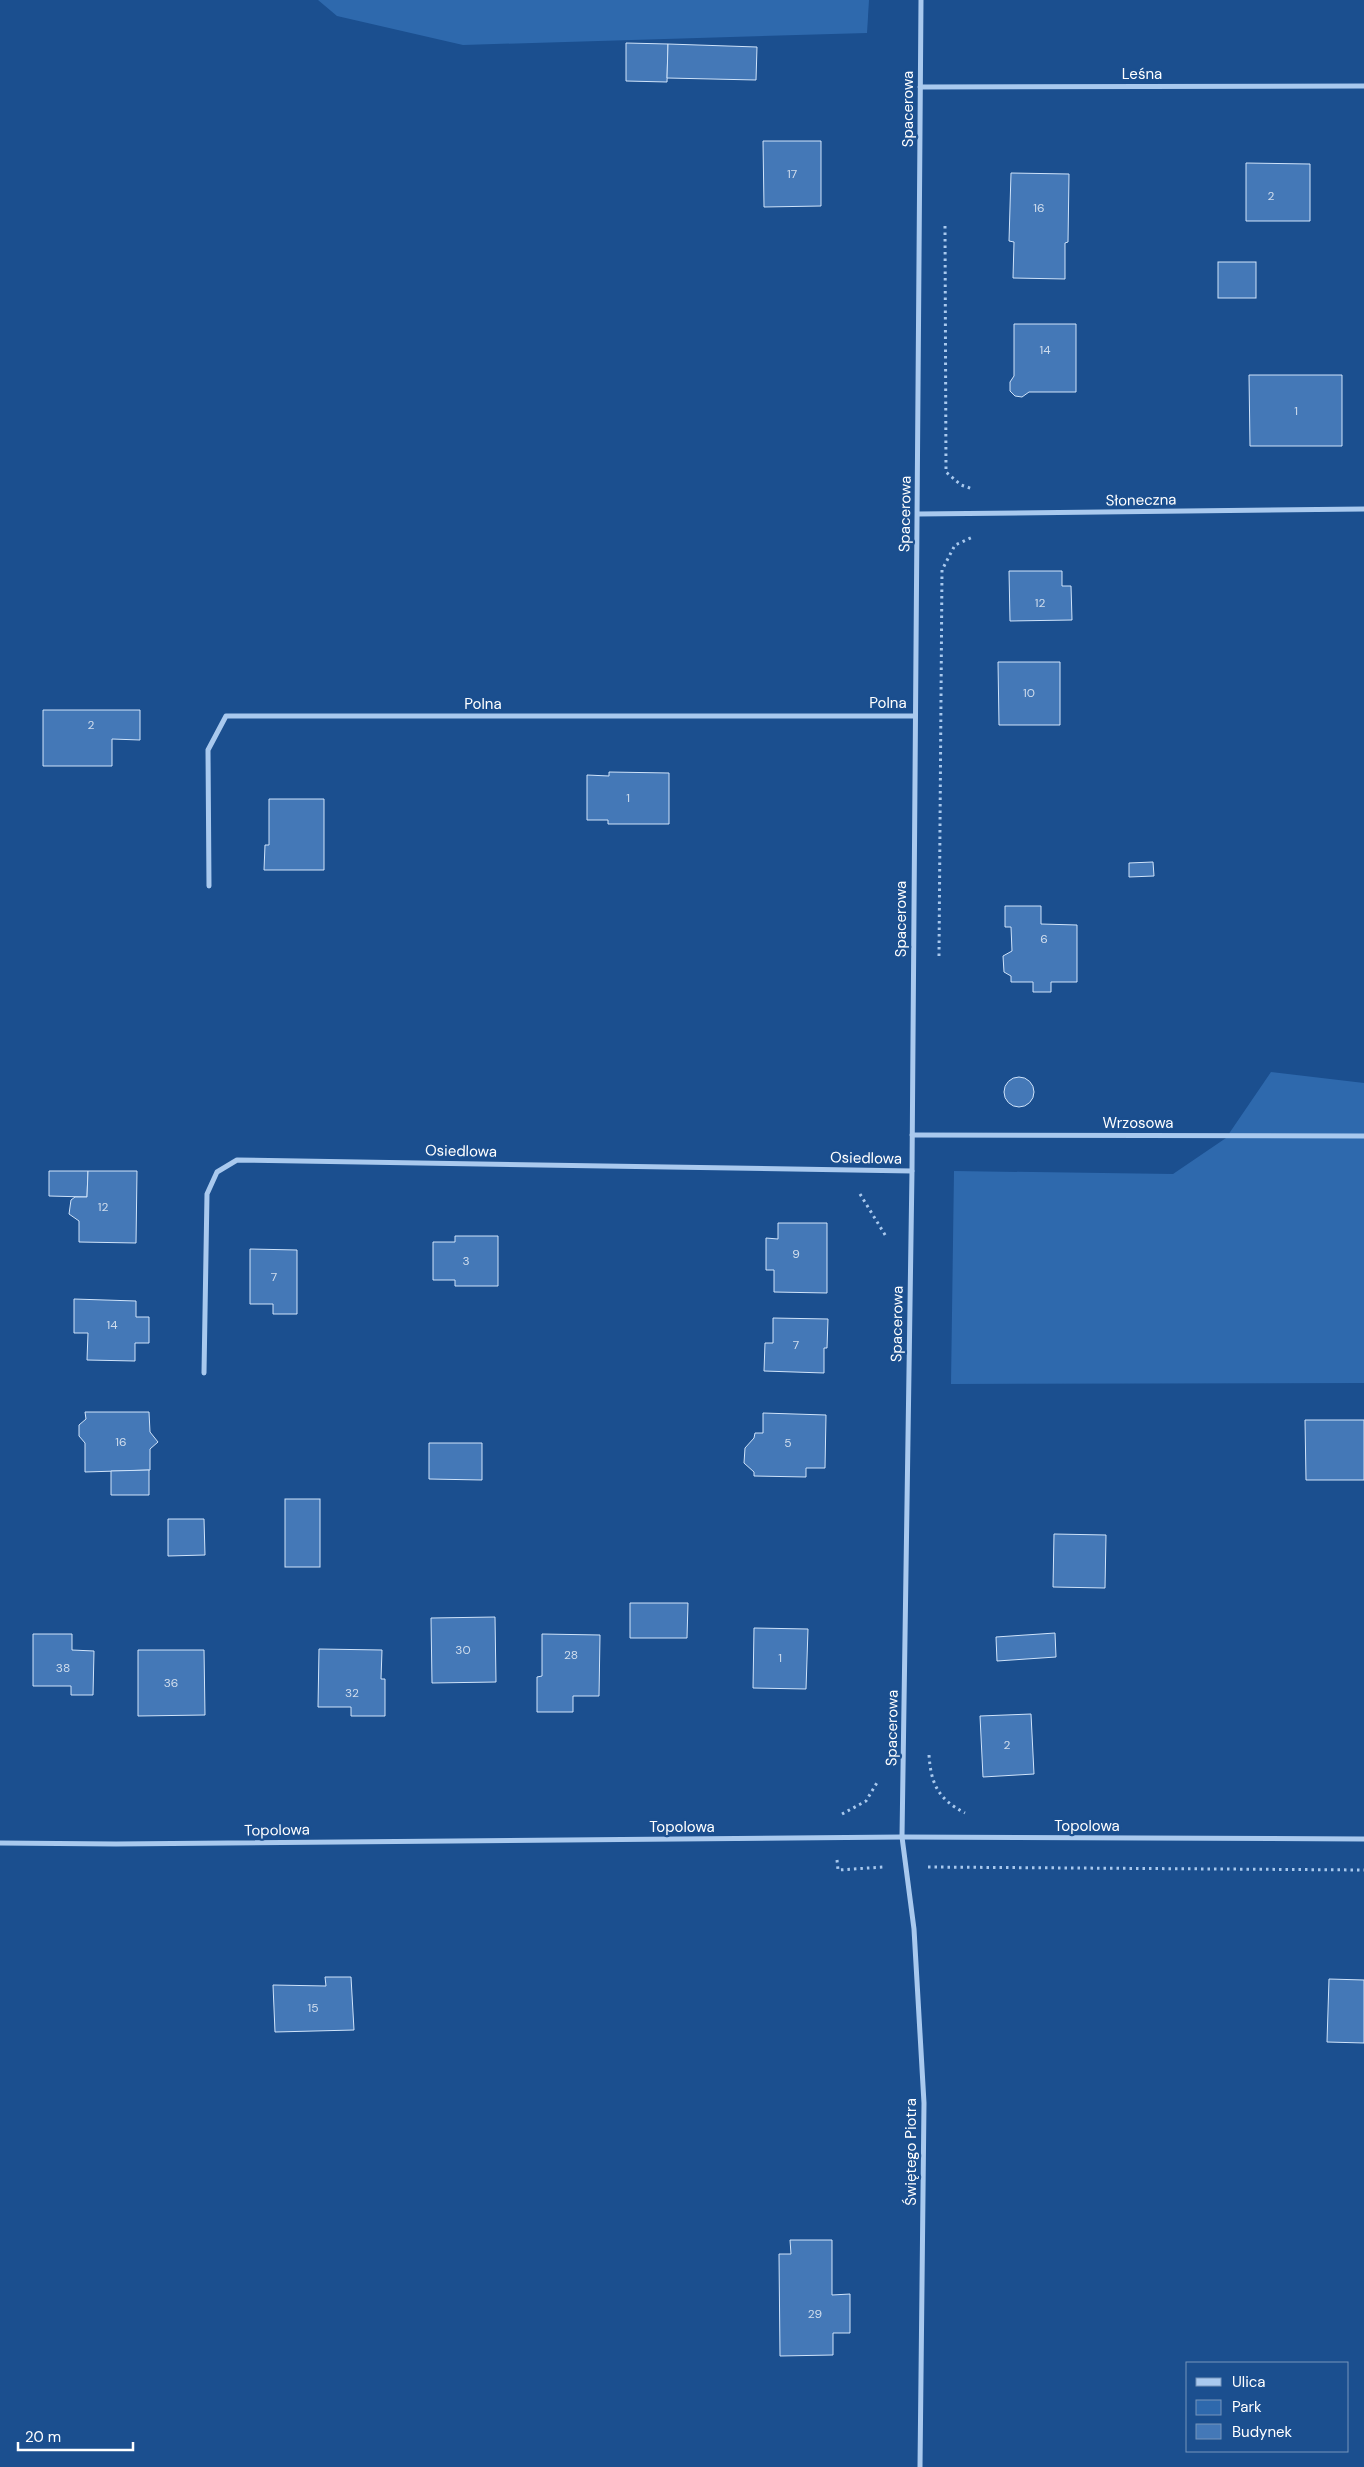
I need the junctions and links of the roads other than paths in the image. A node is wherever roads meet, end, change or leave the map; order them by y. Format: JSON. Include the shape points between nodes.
{"nodes":[{"id":1,"x":920,"y":0,"type":"edge"},
{"id":2,"x":1364,"y":86,"type":"edge"},
{"id":3,"x":920,"y":87,"type":"junction"},
{"id":4,"x":1364,"y":509,"type":"edge"},
{"id":5,"x":918,"y":514,"type":"junction"},
{"id":6,"x":914,"y":716,"type":"junction"},
{"id":7,"x":209,"y":886,"type":"dead end"},
{"id":8,"x":912,"y":1135,"type":"junction"},
{"id":9,"x":1364,"y":1136,"type":"edge"},
{"id":10,"x":912,"y":1171,"type":"junction"},
{"id":11,"x":204,"y":1373,"type":"dead end"},
{"id":12,"x":902,"y":1837,"type":"junction"},
{"id":13,"x":1364,"y":1839,"type":"edge"},
{"id":14,"x":0,"y":1843,"type":"edge"},
{"id":15,"x":920,"y":2467,"type":"edge"}],
"edges":[{"from":1,"to":3,"type":"street","name":"Spacerowa"},
{"from":2,"to":3,"type":"street","name":"Leśna"},
{"from":3,"to":5,"type":"street","name":"Spacerowa"},
{"from":4,"to":5,"type":"street","name":"Słoneczna"},
{"from":5,"to":6,"type":"street","name":"Spacerowa"},
{"from":6,"to":7,"type":"street","name":"Polna","via":[[226,716],[208,750]]},
{"from":6,"to":8,"type":"street","name":"Spacerowa"},
{"from":8,"to":9,"type":"street","name":"Wrzosowa"},
{"from":8,"to":10,"type":"street","name":"Spacerowa"},
{"from":10,"to":11,"type":"street","name":"Osiedlowa","via":[[237,1160],[216,1172],[207,1194]]},
{"from":10,"to":12,"type":"street","name":"Spacerowa"},
{"from":12,"to":13,"type":"street","name":"Topolowa"},
{"from":12,"to":14,"type":"street","name":"Topolowa"},
{"from":12,"to":15,"type":"street","name":"Świętego Piotra","via":[[914,1929],[924,2103]]}]}
